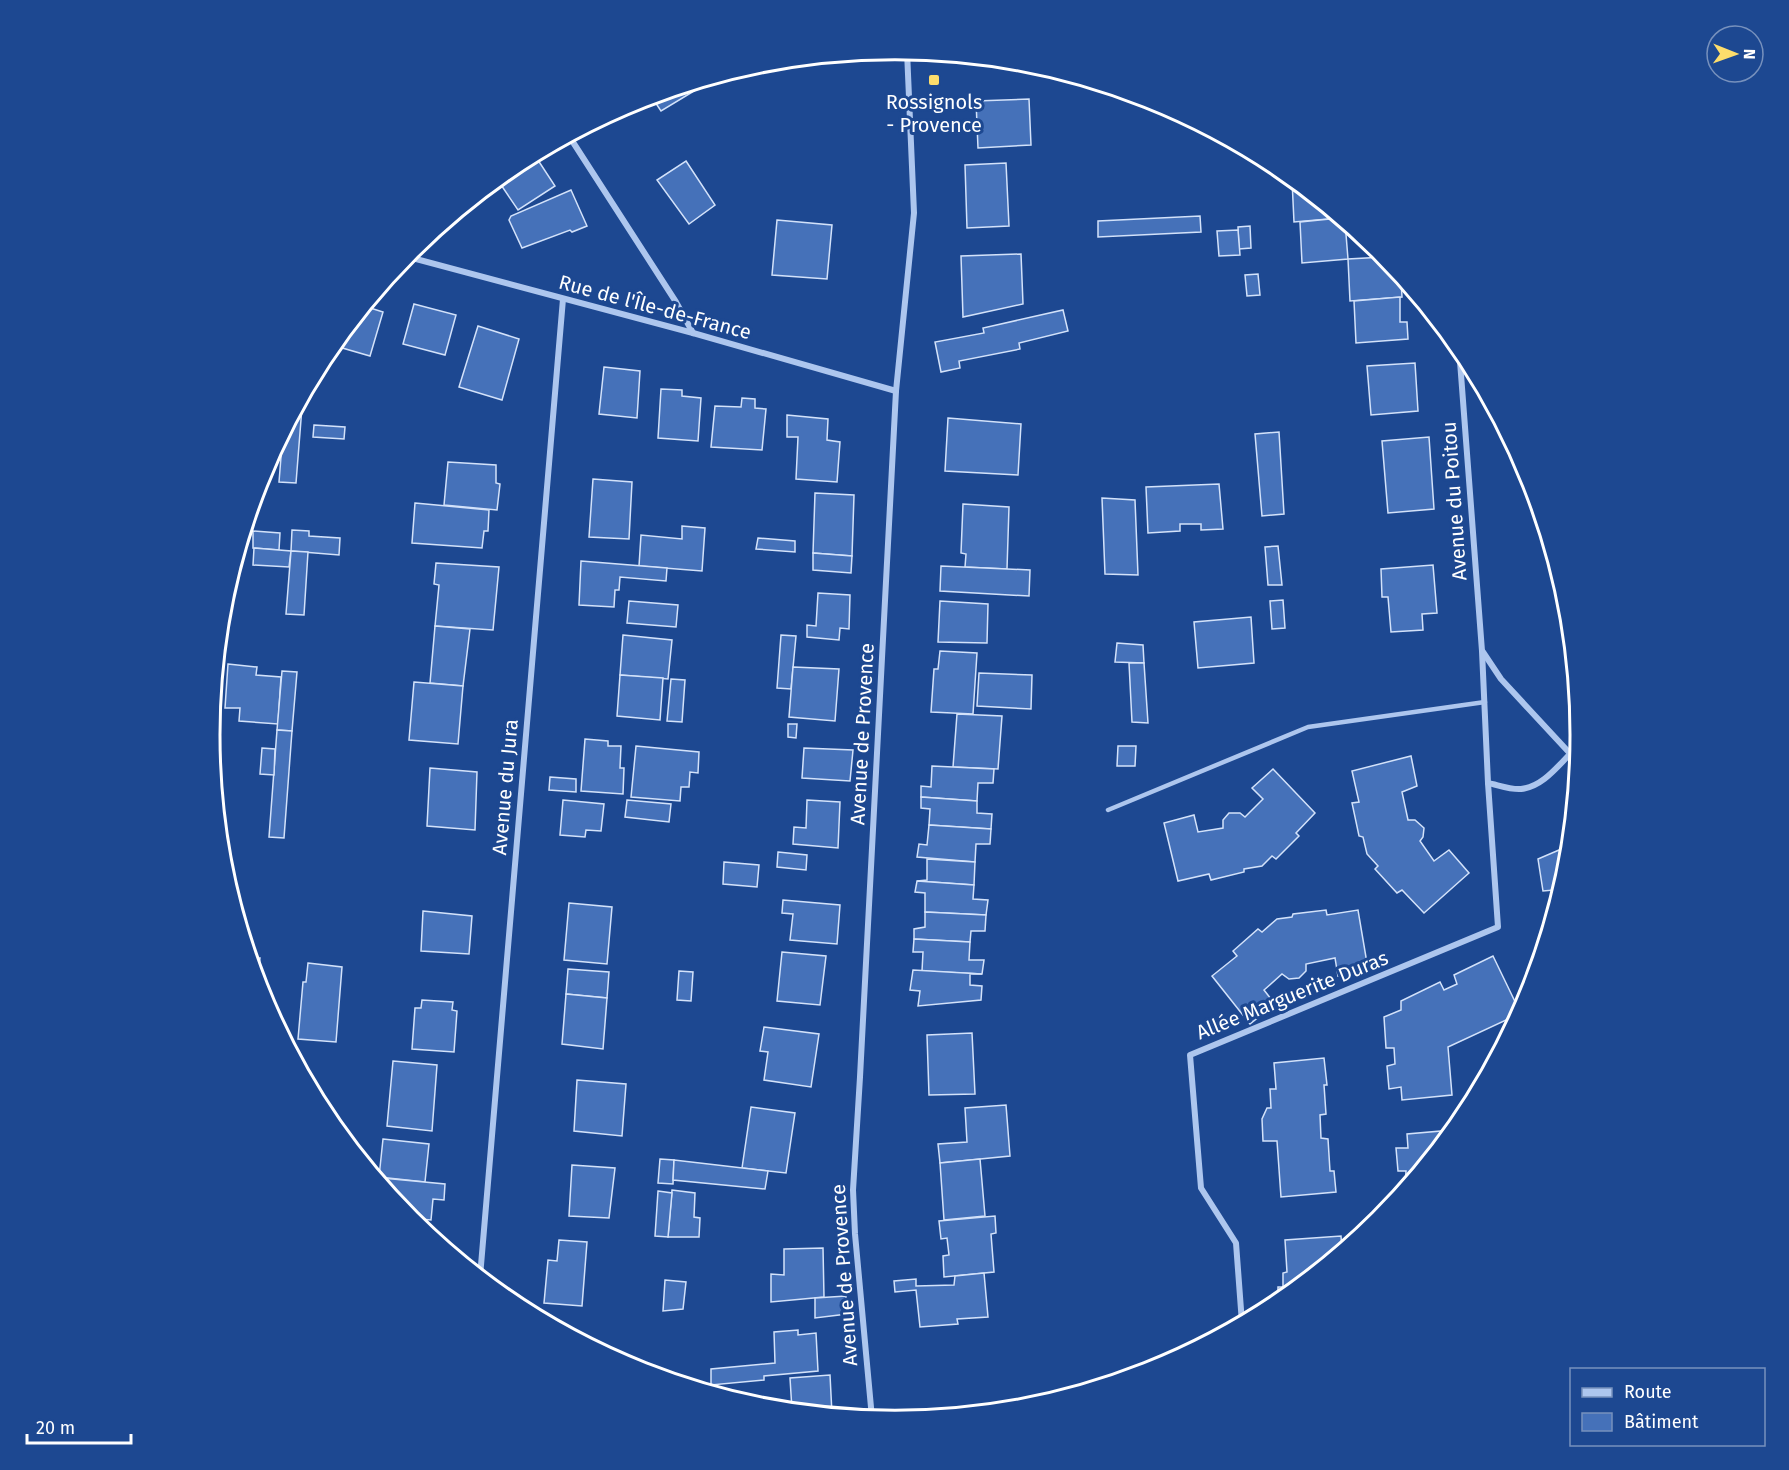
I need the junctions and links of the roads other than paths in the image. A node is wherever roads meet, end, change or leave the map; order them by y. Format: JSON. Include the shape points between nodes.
{"nodes":[{"id":1,"x":907,"y":60,"type":"edge"},
{"id":2,"x":573,"y":142,"type":"edge"},
{"id":3,"x":416,"y":259,"type":"edge"},
{"id":4,"x":563,"y":299,"type":"junction"},
{"id":5,"x":693,"y":333,"type":"junction"},
{"id":6,"x":1460,"y":367,"type":"edge"},
{"id":7,"x":896,"y":391,"type":"junction"},
{"id":8,"x":1482,"y":651,"type":"junction"},
{"id":9,"x":1485,"y":702,"type":"junction"},
{"id":10,"x":1569,"y":751,"type":"edge"},
{"id":11,"x":1569,"y":755,"type":"edge"},
{"id":12,"x":1488,"y":783,"type":"junction"},
{"id":13,"x":1108,"y":810,"type":"dead end"},
{"id":14,"x":481,"y":1268,"type":"edge"},
{"id":15,"x":1241,"y":1314,"type":"edge"},
{"id":16,"x":871,"y":1409,"type":"edge"}],
"edges":[{"from":1,"to":7,"type":"street","name":"Avenue de Provence","via":[[914,213]]},
{"from":2,"to":5,"type":"street"},
{"from":3,"to":4,"type":"street","name":"Rue de l'Île-de-France"},
{"from":4,"to":5,"type":"street","name":"Rue de l'Île-de-France"},
{"from":4,"to":14,"type":"street","name":"Avenue du Jura"},
{"from":5,"to":7,"type":"street","name":"Rue de l'Île-de-France"},
{"from":6,"to":8,"type":"street","name":"Avenue du Poitou"},
{"from":7,"to":16,"type":"street","name":"Avenue de Provence","via":[[852,1190]]},
{"from":8,"to":9,"type":"street","name":"Avenue du Poitou"},
{"from":8,"to":10,"type":"street","via":[[1501,679]]},
{"from":9,"to":12,"type":"street","name":"Avenue du Poitou"},
{"from":9,"to":13,"type":"lane","via":[[1308,727]]},
{"from":11,"to":12,"type":"street","via":[[1547,778],[1531,787],[1519,789]]},
{"from":12,"to":15,"type":"street","name":"Allée Marguerite Duras","via":[[1498,927],[1190,1055],[1201,1188],[1236,1244]]}]}
